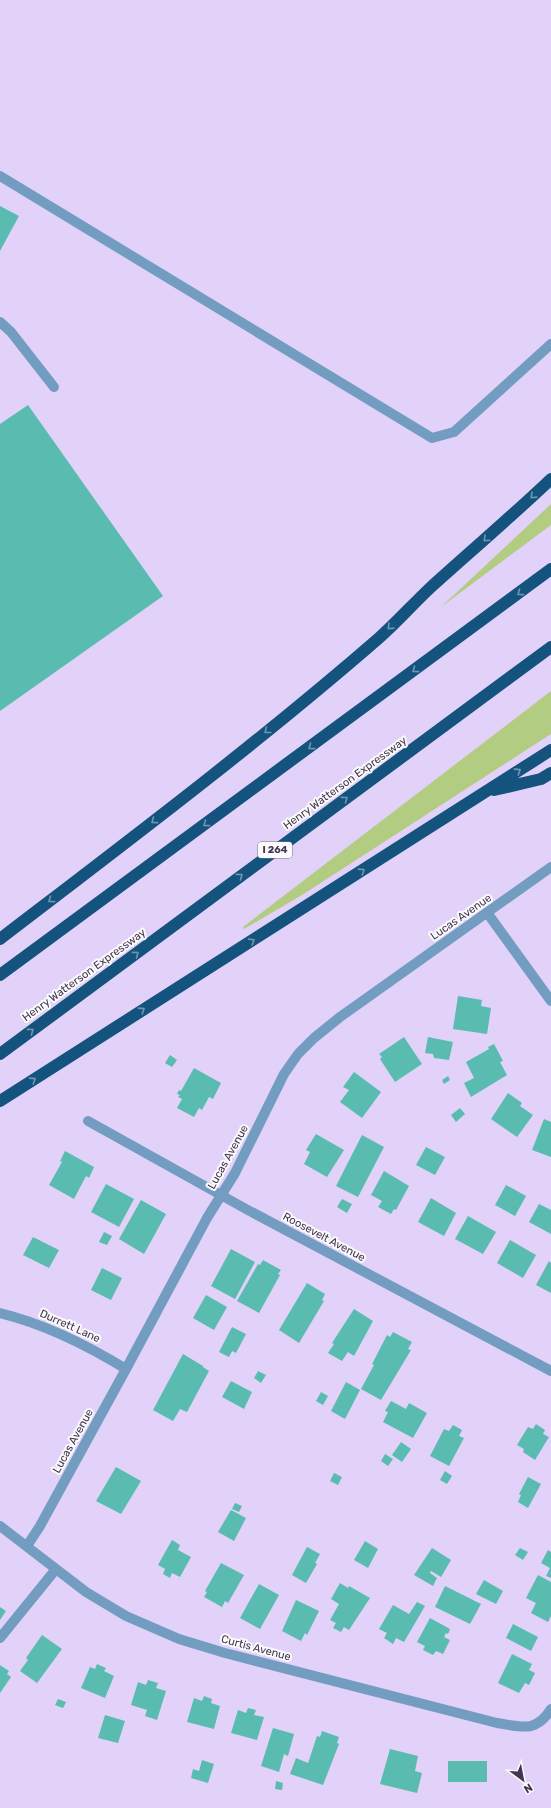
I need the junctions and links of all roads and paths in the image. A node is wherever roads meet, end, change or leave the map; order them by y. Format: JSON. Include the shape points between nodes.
{"nodes":[{"id":1,"x":0,"y":176,"type":"edge"},
{"id":2,"x":0,"y":323,"type":"edge"},
{"id":3,"x":551,"y":344,"type":"edge"},
{"id":4,"x":54,"y":387,"type":"dead end"},
{"id":5,"x":551,"y":479,"type":"edge"},
{"id":6,"x":551,"y":569,"type":"edge"},
{"id":7,"x":551,"y":647,"type":"edge"},
{"id":8,"x":551,"y":750,"type":"edge"},
{"id":9,"x":551,"y":773,"type":"edge"},
{"id":10,"x":485,"y":792,"type":"junction"},
{"id":11,"x":551,"y":867,"type":"edge"},
{"id":12,"x":488,"y":914,"type":"junction"},
{"id":13,"x":0,"y":939,"type":"edge"},
{"id":14,"x":0,"y":975,"type":"edge"},
{"id":15,"x":551,"y":1001,"type":"edge"},
{"id":16,"x":0,"y":1054,"type":"edge"},
{"id":17,"x":0,"y":1101,"type":"edge"},
{"id":18,"x":88,"y":1121,"type":"dead end"},
{"id":19,"x":221,"y":1195,"type":"junction"},
{"id":20,"x":0,"y":1313,"type":"edge"},
{"id":21,"x":126,"y":1369,"type":"junction"},
{"id":22,"x":551,"y":1371,"type":"edge"},
{"id":23,"x":0,"y":1526,"type":"edge"},
{"id":24,"x":27,"y":1546,"type":"junction"},
{"id":25,"x":56,"y":1569,"type":"junction"},
{"id":26,"x":0,"y":1638,"type":"edge"},
{"id":27,"x":551,"y":1709,"type":"edge"}],
"edges":[{"from":1,"to":3,"type":"street","via":[[432,438],[454,432]]},
{"from":2,"to":4,"type":"street","via":[[11,332]]},
{"from":5,"to":13,"type":"highway","one_way":true,"via":[[329,680],[189,794]]},
{"from":6,"to":14,"type":"highway","one_way":true},
{"from":16,"to":7,"type":"highway","name":"Henry Watterson Expressway","number":"I 264","one_way":true},
{"from":10,"to":8,"type":"highway","one_way":true},
{"from":9,"to":10,"type":"highway","via":[[541,778]]},
{"from":17,"to":10,"type":"highway","one_way":true},
{"from":11,"to":12,"type":"street","name":"Lucas Avenue"},
{"from":12,"to":15,"type":"street"},
{"from":12,"to":19,"type":"street","name":"Lucas Avenue","via":[[340,1017],[298,1054],[284,1074],[235,1173]]},
{"from":18,"to":19,"type":"street","name":"Roosevelt Avenue"},
{"from":19,"to":21,"type":"street","name":"Lucas Avenue"},
{"from":19,"to":22,"type":"street","name":"Roosevelt Avenue"},
{"from":20,"to":21,"type":"street","name":"Durrett Lane","via":[[62,1335]]},
{"from":21,"to":24,"type":"street","name":"Lucas Avenue"},
{"from":23,"to":24,"type":"street","name":"Curtis Avenue"},
{"from":24,"to":25,"type":"street","name":"Curtis Avenue"},
{"from":25,"to":26,"type":"street"},
{"from":25,"to":27,"type":"street","name":"Curtis Avenue","via":[[86,1592],[126,1616],[179,1639],[225,1653],[497,1723],[528,1728],[544,1719]]}]}
